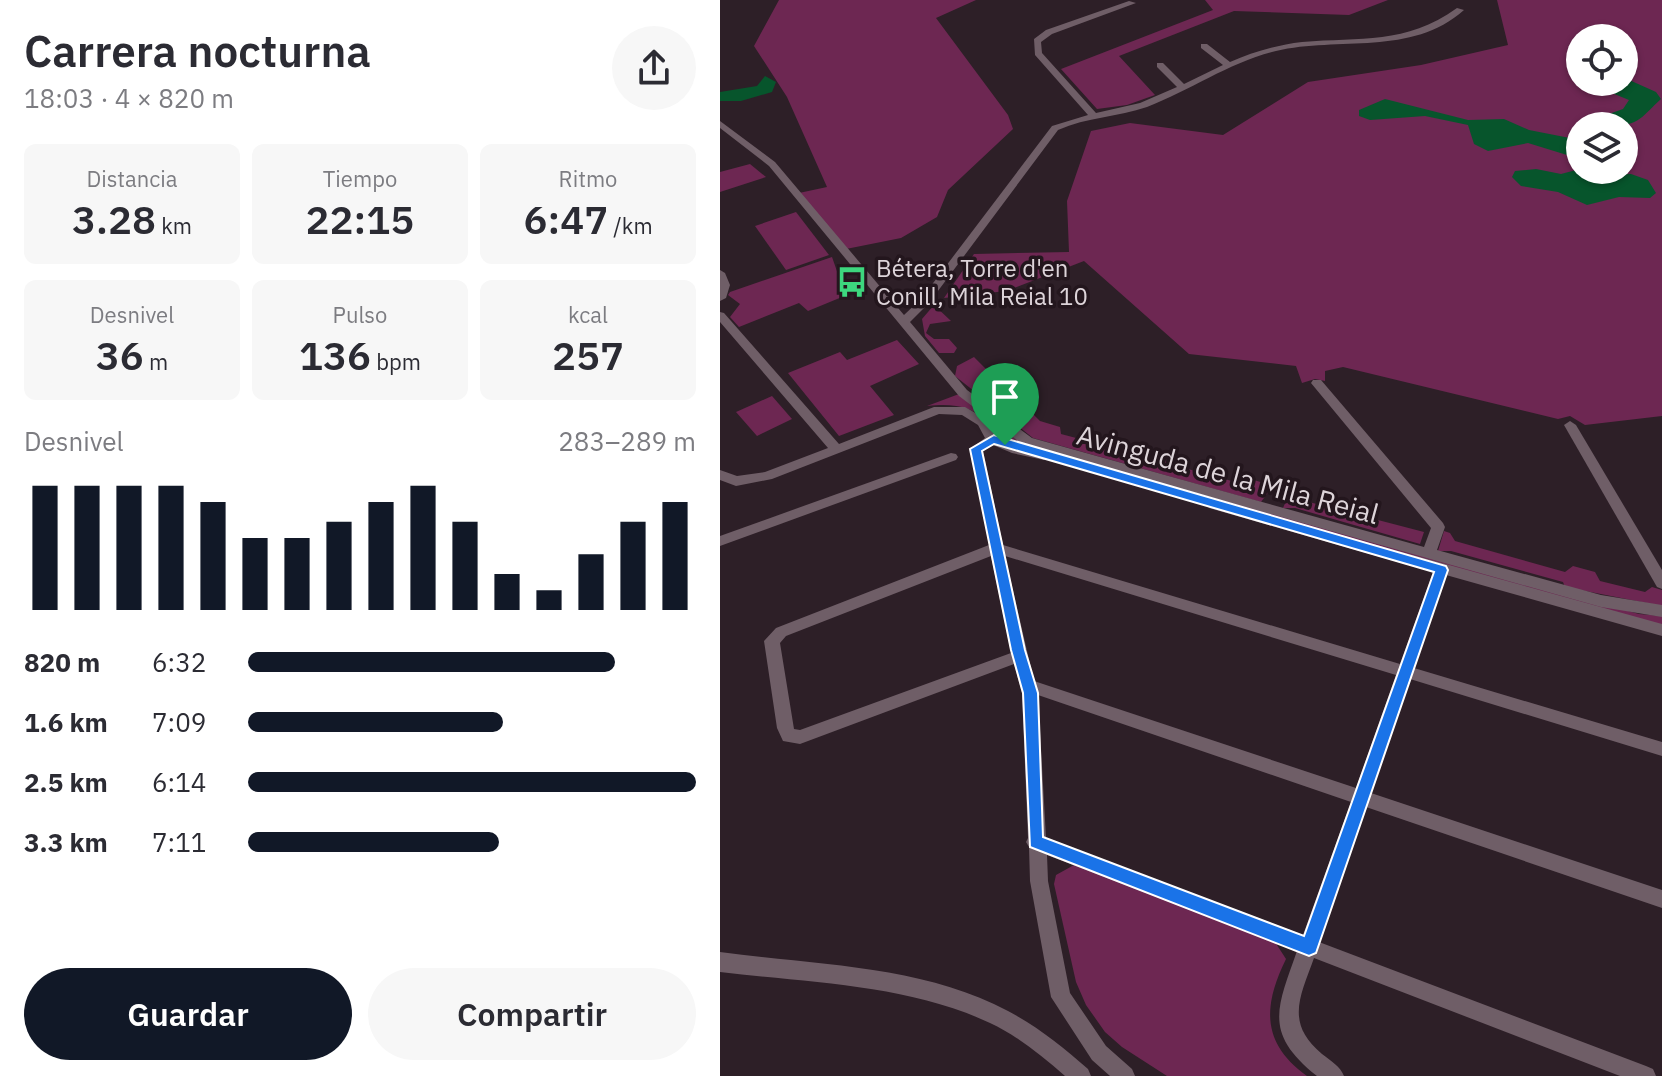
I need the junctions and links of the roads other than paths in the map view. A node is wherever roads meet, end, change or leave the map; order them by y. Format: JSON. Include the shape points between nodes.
{"nodes":[{"id":1,"x":1132,"y":3,"type":"dead end"},
{"id":2,"x":1460,"y":10,"type":"dead end"},
{"id":3,"x":1204,"y":46,"type":"dead end"},
{"id":4,"x":1160,"y":65,"type":"dead end"},
{"id":5,"x":1230,"y":66,"type":"junction"},
{"id":6,"x":1182,"y":87,"type":"junction"},
{"id":7,"x":1094,"y":116,"type":"junction"},
{"id":8,"x":720,"y":124,"type":"edge"},
{"id":9,"x":720,"y":273,"type":"edge"},
{"id":10,"x":720,"y":298,"type":"edge"},
{"id":11,"x":720,"y":315,"type":"edge"},
{"id":12,"x":904,"y":322,"type":"junction"},
{"id":13,"x":1317,"y":383,"type":"dead end"},
{"id":14,"x":1570,"y":425,"type":"dead end"},
{"id":15,"x":994,"y":439,"type":"junction"},
{"id":16,"x":836,"y":449,"type":"junction"},
{"id":17,"x":951,"y":457,"type":"dead end"},
{"id":18,"x":720,"y":475,"type":"edge"},
{"id":19,"x":720,"y":541,"type":"edge"},
{"id":20,"x":997,"y":548,"type":"junction"},
{"id":21,"x":1429,"y":554,"type":"junction"},
{"id":22,"x":1441,"y":570,"type":"junction"},
{"id":23,"x":1662,"y":583,"type":"edge"},
{"id":24,"x":1662,"y":611,"type":"edge"},
{"id":25,"x":1662,"y":630,"type":"edge"},
{"id":26,"x":1019,"y":656,"type":"junction"},
{"id":27,"x":1406,"y":672,"type":"junction"},
{"id":28,"x":1028,"y":685,"type":"junction"},
{"id":29,"x":1662,"y":749,"type":"edge"},
{"id":30,"x":1362,"y":798,"type":"junction"},
{"id":31,"x":1035,"y":842,"type":"junction"},
{"id":32,"x":1662,"y":899,"type":"edge"},
{"id":33,"x":1309,"y":947,"type":"junction"},
{"id":34,"x":720,"y":962,"type":"edge"},
{"id":35,"x":1081,"y":1076,"type":"edge"},
{"id":36,"x":1125,"y":1076,"type":"edge"},
{"id":37,"x":1334,"y":1076,"type":"edge"},
{"id":38,"x":1646,"y":1076,"type":"edge"}],
"edges":[{"from":1,"to":7,"type":"street","via":[[1037,41],[1038,53]]},
{"from":2,"to":5,"type":"street","via":[[1399,37],[1285,47]]},
{"from":3,"to":5,"type":"street"},
{"from":4,"to":6,"type":"street"},
{"from":5,"to":6,"type":"street"},
{"from":6,"to":7,"type":"street","via":[[1140,106]]},
{"from":7,"to":12,"type":"street","via":[[1068,121],[1044,138]]},
{"from":8,"to":12,"type":"street","name":"Avinguda de la Mila Reial","via":[[772,164]]},
{"from":9,"to":10,"type":"street","via":[[725,288]]},
{"from":11,"to":16,"type":"street"},
{"from":12,"to":21,"type":"street","name":"Avinguda de la Mila Reial","via":[[963,393],[1027,441]]},
{"from":13,"to":21,"type":"street","via":[[1438,527]]},
{"from":14,"to":23,"type":"street"},
{"from":15,"to":16,"type":"street","via":[[965,411],[938,410]]},
{"from":15,"to":20,"type":"street","via":[[976,449]]},
{"from":15,"to":22,"type":"street"},
{"from":16,"to":18,"type":"street","via":[[748,481]]},
{"from":17,"to":19,"type":"street"},
{"from":20,"to":26,"type":"street"},
{"from":20,"to":26,"type":"street","via":[[781,632],[771,651],[785,728],[789,736],[800,737]]},
{"from":20,"to":27,"type":"street"},
{"from":21,"to":24,"type":"street","name":"Avinguda de la Mila Reial","via":[[1601,601]]},
{"from":22,"to":25,"type":"street"},
{"from":22,"to":27,"type":"street"},
{"from":26,"to":28,"type":"street"},
{"from":27,"to":29,"type":"street"},
{"from":27,"to":30,"type":"street"},
{"from":28,"to":30,"type":"street"},
{"from":28,"to":31,"type":"street"},
{"from":30,"to":32,"type":"street"},
{"from":30,"to":33,"type":"street"},
{"from":31,"to":33,"type":"street"},
{"from":31,"to":36,"type":"street","via":[[1061,997],[1099,1053]]},
{"from":33,"to":37,"type":"street","via":[[1286,1017],[1300,1051]]},
{"from":33,"to":38,"type":"street"},
{"from":34,"to":35,"type":"street","via":[[879,979],[957,999],[1018,1026]]}]}
